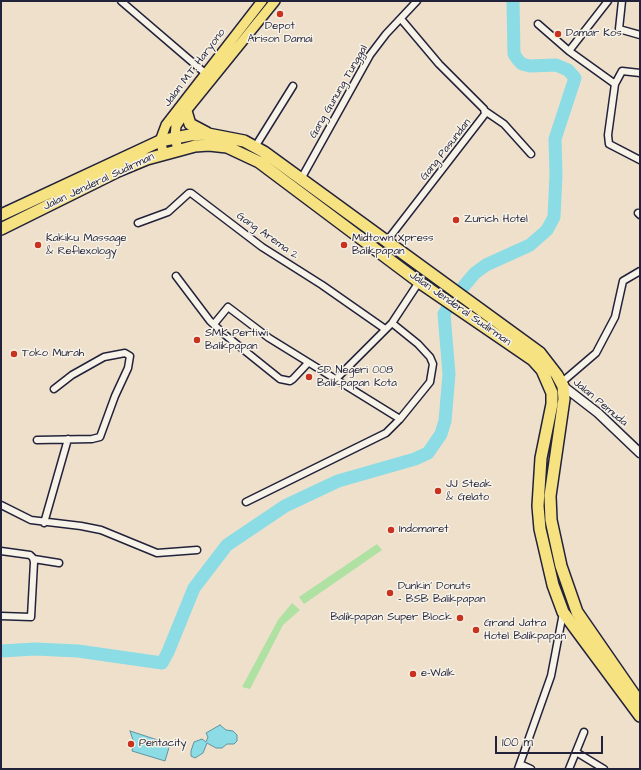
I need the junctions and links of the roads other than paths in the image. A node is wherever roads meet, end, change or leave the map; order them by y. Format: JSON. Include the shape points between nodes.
{"nodes":[{"id":1,"x":121,"y":1,"type":"edge"},
{"id":2,"x":262,"y":1,"type":"edge"},
{"id":3,"x":275,"y":1,"type":"edge"},
{"id":4,"x":417,"y":1,"type":"edge"},
{"id":5,"x":608,"y":1,"type":"edge"},
{"id":6,"x":622,"y":1,"type":"edge"},
{"id":7,"x":400,"y":19,"type":"junction"},
{"id":8,"x":538,"y":24,"type":"dead end"},
{"id":9,"x":640,"y":35,"type":"edge"},
{"id":10,"x":569,"y":51,"type":"junction"},
{"id":11,"x":640,"y":73,"type":"edge"},
{"id":12,"x":205,"y":74,"type":"junction"},
{"id":13,"x":615,"y":84,"type":"junction"},
{"id":14,"x":293,"y":86,"type":"dead end"},
{"id":15,"x":186,"y":111,"type":"junction"},
{"id":16,"x":485,"y":111,"type":"junction"},
{"id":17,"x":208,"y":134,"type":"junction"},
{"id":18,"x":175,"y":138,"type":"junction"},
{"id":19,"x":160,"y":141,"type":"junction"},
{"id":20,"x":255,"y":148,"type":"junction"},
{"id":21,"x":178,"y":150,"type":"junction"},
{"id":22,"x":164,"y":154,"type":"junction"},
{"id":23,"x":531,"y":154,"type":"dead end"},
{"id":24,"x":640,"y":160,"type":"edge"},
{"id":25,"x":301,"y":179,"type":"junction"},
{"id":26,"x":1,"y":215,"type":"edge"},
{"id":27,"x":138,"y":223,"type":"dead end"},
{"id":28,"x":1,"y":229,"type":"edge"},
{"id":29,"x":386,"y":242,"type":"junction"},
{"id":30,"x":640,"y":271,"type":"edge"},
{"id":31,"x":176,"y":276,"type":"dead end"},
{"id":32,"x":419,"y":282,"type":"junction"},
{"id":33,"x":392,"y":323,"type":"junction"},
{"id":34,"x":214,"y":324,"type":"junction"},
{"id":35,"x":385,"y":329,"type":"junction"},
{"id":36,"x":308,"y":363,"type":"junction"},
{"id":37,"x":336,"y":379,"type":"junction"},
{"id":38,"x":562,"y":385,"type":"junction"},
{"id":39,"x":54,"y":389,"type":"dead end"},
{"id":40,"x":400,"y":419,"type":"junction"},
{"id":41,"x":68,"y":439,"type":"junction"},
{"id":42,"x":37,"y":440,"type":"dead end"},
{"id":43,"x":640,"y":453,"type":"edge"},
{"id":44,"x":246,"y":502,"type":"dead end"},
{"id":45,"x":1,"y":505,"type":"edge"},
{"id":46,"x":44,"y":523,"type":"junction"},
{"id":47,"x":197,"y":550,"type":"dead end"},
{"id":48,"x":1,"y":551,"type":"edge"},
{"id":49,"x":34,"y":559,"type":"junction"},
{"id":50,"x":59,"y":563,"type":"dead end"},
{"id":51,"x":563,"y":612,"type":"junction"},
{"id":52,"x":1,"y":616,"type":"edge"},
{"id":53,"x":640,"y":702,"type":"edge"},
{"id":54,"x":640,"y":716,"type":"edge"},
{"id":55,"x":584,"y":732,"type":"dead end"},
{"id":56,"x":576,"y":752,"type":"junction"},
{"id":57,"x":519,"y":766,"type":"edge"},
{"id":58,"x":531,"y":769,"type":"edge"},
{"id":59,"x":569,"y":769,"type":"edge"},
{"id":60,"x":604,"y":769,"type":"edge"}],
"edges":[{"from":1,"to":12,"type":"street"},
{"from":2,"to":12,"type":"main road","name":"Jalan M.T. Haryono"},
{"from":3,"to":15,"type":"main road","name":"Jalan M.T. Haryono"},
{"from":4,"to":7,"type":"street","name":"Gang Gunung Tunggal"},
{"from":5,"to":10,"type":"street"},
{"from":6,"to":9,"type":"street","via":[[618,29]]},
{"from":7,"to":16,"type":"street"},
{"from":7,"to":25,"type":"street","name":"Gang Gunung Tunggal","via":[[370,55]]},
{"from":8,"to":10,"type":"street"},
{"from":10,"to":13,"type":"street"},
{"from":11,"to":13,"type":"street","via":[[622,72]]},
{"from":12,"to":19,"type":"main road","name":"Jalan M.T. Haryono","via":[[166,125]]},
{"from":13,"to":24,"type":"street","via":[[609,122],[609,144]]},
{"from":14,"to":20,"type":"street"},
{"from":15,"to":17,"type":"highway","via":[[190,124]]},
{"from":15,"to":18,"type":"main road","name":"Jalan M.T. Haryono","via":[[176,126]]},
{"from":16,"to":23,"type":"street","via":[[504,124]]},
{"from":16,"to":29,"type":"street","name":"Gang Pasundan","via":[[483,118]]},
{"from":17,"to":18,"type":"highway","name":"Jalan Jenderal Sudirman"},
{"from":17,"to":20,"type":"highway","name":"Jalan Jenderal Sudirman","via":[[244,141]]},
{"from":18,"to":19,"type":"highway","name":"Jalan Jenderal Sudirman"},
{"from":18,"to":21,"type":"main road"},
{"from":19,"to":22,"type":"main road"},
{"from":19,"to":26,"type":"highway","name":"Jalan Jenderal Sudirman"},
{"from":20,"to":25,"type":"highway","name":"Jalan Jenderal Sudirman"},
{"from":21,"to":22,"type":"highway","name":"Jalan Jenderal Sudirman"},
{"from":21,"to":32,"type":"highway","name":"Jalan Jenderal Sudirman","via":[[220,145],[248,155]]},
{"from":22,"to":28,"type":"highway","name":"Jalan Jenderal Sudirman","via":[[118,171]]},
{"from":25,"to":29,"type":"highway","name":"Jalan Jenderal Sudirman"},
{"from":27,"to":35,"type":"street","name":"Gang Arema 2","via":[[168,212],[191,193],[262,247]]},
{"from":29,"to":38,"type":"highway","name":"Jalan Jenderal Sudirman","via":[[540,354],[558,375]]},
{"from":30,"to":38,"type":"street","name":"Jalan Pemuda","via":[[623,281],[615,318],[596,353]]},
{"from":31,"to":34,"type":"street"},
{"from":32,"to":33,"type":"street"},
{"from":32,"to":51,"type":"highway","name":"Jalan Jenderal Sudirman","via":[[533,360],[542,370],[552,393],[552,404],[541,458],[538,512],[553,585]]},
{"from":33,"to":35,"type":"street"},
{"from":33,"to":40,"type":"street","via":[[418,344],[433,364],[430,382]]},
{"from":34,"to":36,"type":"street","via":[[228,307]]},
{"from":34,"to":36,"type":"street","via":[[283,380],[293,379]]},
{"from":35,"to":37,"type":"street"},
{"from":36,"to":37,"type":"street"},
{"from":37,"to":40,"type":"street"},
{"from":38,"to":43,"type":"street","name":"Jalan Pemuda","via":[[598,413]]},
{"from":38,"to":53,"type":"highway","via":[[564,399],[550,490],[554,538],[570,597],[577,612]]},
{"from":39,"to":41,"type":"street","via":[[72,375],[104,357],[127,353],[130,356],[128,368],[101,436]]},
{"from":40,"to":44,"type":"street","via":[[386,433]]},
{"from":41,"to":42,"type":"street"},
{"from":41,"to":46,"type":"street"},
{"from":45,"to":46,"type":"street","via":[[25,518]]},
{"from":46,"to":47,"type":"street","via":[[101,530],[157,554]]},
{"from":48,"to":49,"type":"street","via":[[29,555]]},
{"from":49,"to":50,"type":"street"},
{"from":49,"to":52,"type":"street","via":[[31,617]]},
{"from":51,"to":54,"type":"highway","name":"Jalan Jenderal Sudirman"},
{"from":51,"to":57,"type":"street","via":[[551,676]]},
{"from":55,"to":56,"type":"street"},
{"from":56,"to":59,"type":"street"},
{"from":56,"to":60,"type":"street"},
{"from":57,"to":58,"type":"street"}]}
